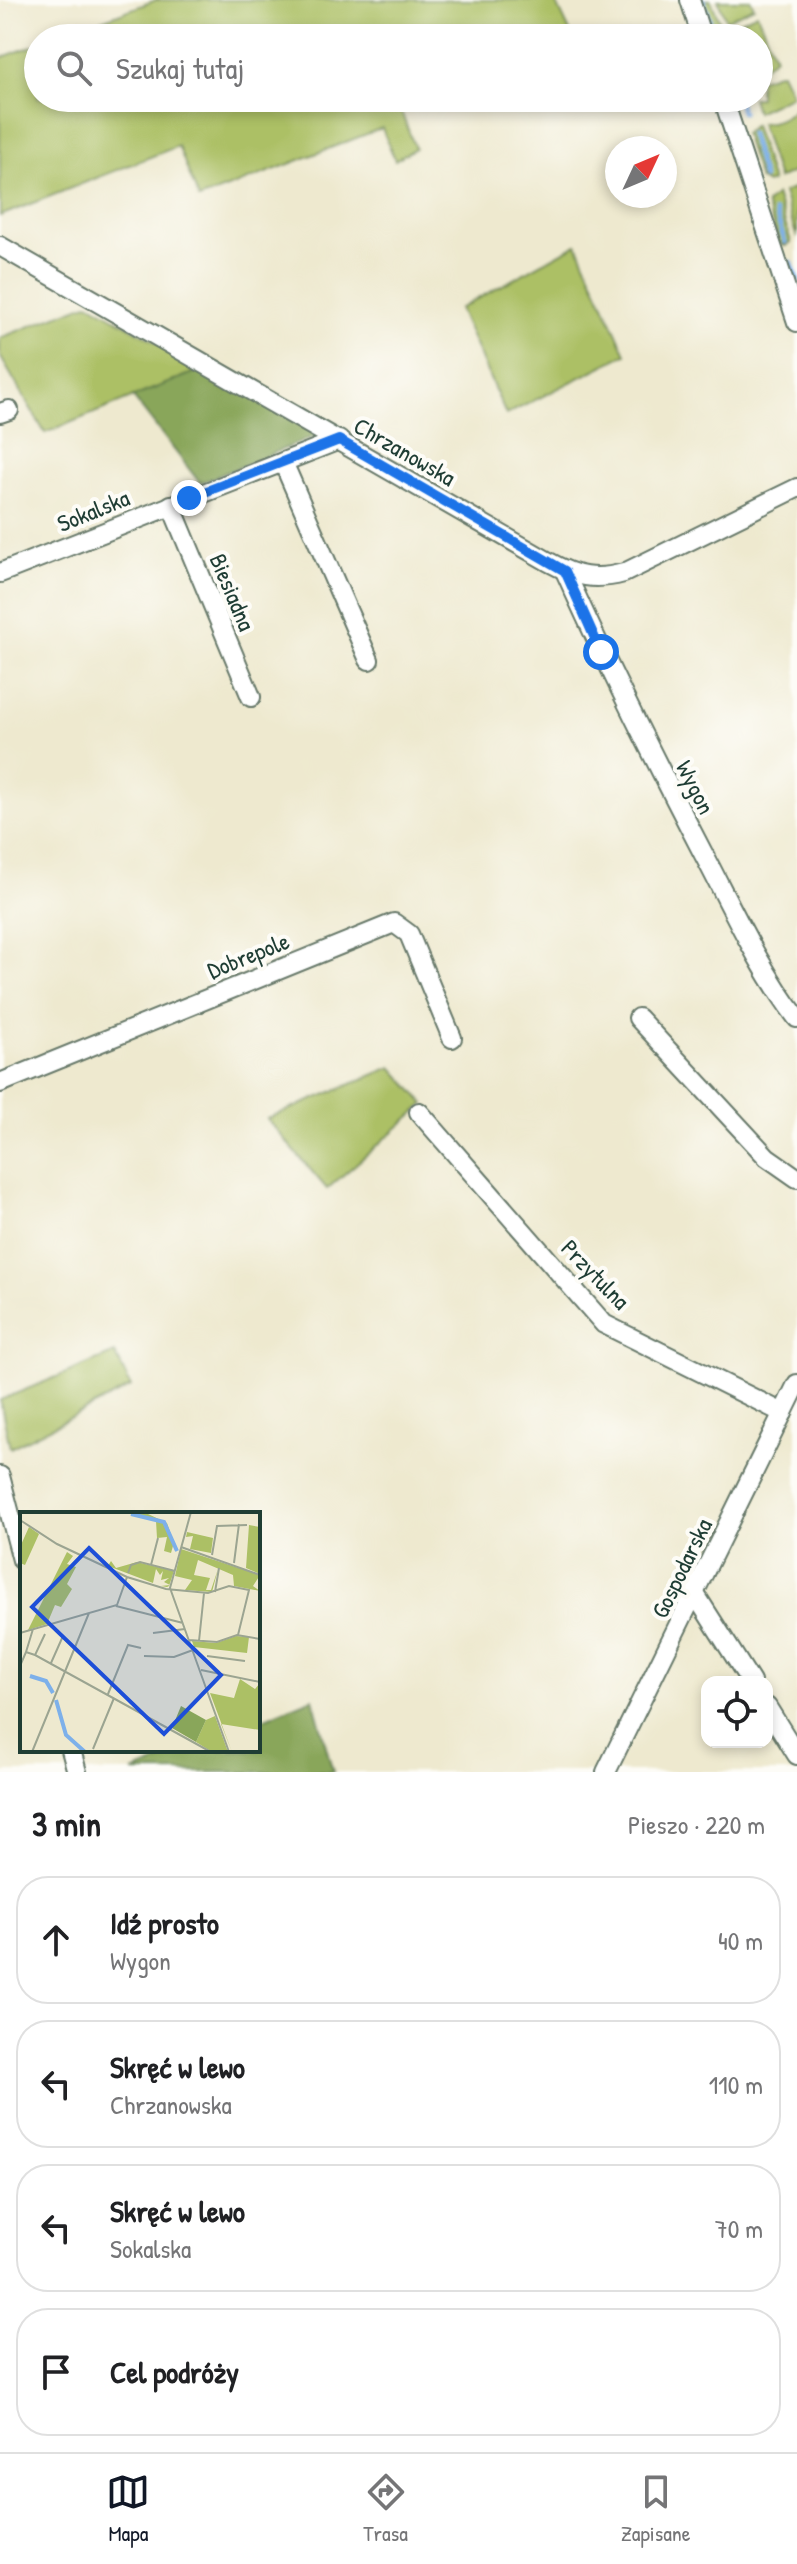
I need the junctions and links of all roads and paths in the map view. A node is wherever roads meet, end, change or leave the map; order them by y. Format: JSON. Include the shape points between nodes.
{"nodes":[{"id":1,"x":690,"y":0,"type":"edge"},
{"id":2,"x":698,"y":24,"type":"edge"},
{"id":3,"x":728,"y":112,"type":"edge"},
{"id":4,"x":0,"y":246,"type":"edge"},
{"id":5,"x":797,"y":322,"type":"edge"},
{"id":6,"x":339,"y":440,"type":"junction"},
{"id":7,"x":283,"y":462,"type":"junction"},
{"id":8,"x":797,"y":488,"type":"edge"},
{"id":9,"x":171,"y":505,"type":"junction"},
{"id":10,"x":565,"y":571,"type":"junction"},
{"id":11,"x":0,"y":573,"type":"edge"},
{"id":12,"x":369,"y":660,"type":"dead end"},
{"id":13,"x":251,"y":697,"type":"dead end"},
{"id":14,"x":638,"y":1018,"type":"dead end"},
{"id":15,"x":797,"y":1018,"type":"edge"},
{"id":16,"x":452,"y":1038,"type":"dead end"},
{"id":17,"x":0,"y":1083,"type":"edge"},
{"id":18,"x":419,"y":1112,"type":"dead end"},
{"id":19,"x":797,"y":1178,"type":"edge"},
{"id":20,"x":797,"y":1384,"type":"edge"},
{"id":21,"x":783,"y":1413,"type":"junction"},
{"id":22,"x":0,"y":1476,"type":"edge"},
{"id":23,"x":20,"y":1552,"type":"edge"},
{"id":24,"x":695,"y":1594,"type":"junction"},
{"id":25,"x":747,"y":1676,"type":"edge"},
{"id":26,"x":773,"y":1716,"type":"edge"},
{"id":27,"x":796,"y":1751,"type":"edge"},
{"id":28,"x":72,"y":1752,"type":"edge"},
{"id":29,"x":77,"y":1772,"type":"edge"},
{"id":30,"x":606,"y":1772,"type":"edge"}],
"edges":[{"from":1,"to":2,"type":"street"},
{"from":3,"to":5,"type":"street"},
{"from":4,"to":6,"type":"street","name":"Chrzanowska"},
{"from":6,"to":7,"type":"street","name":"Sokalska"},
{"from":6,"to":10,"type":"street","name":"Chrzanowska"},
{"from":7,"to":9,"type":"street","name":"Sokalska"},
{"from":7,"to":12,"type":"street"},
{"from":8,"to":10,"type":"street","name":"Chrzanowska","via":[[624,573],[603,579]]},
{"from":9,"to":11,"type":"street","name":"Sokalska"},
{"from":9,"to":13,"type":"street","name":"Biesiadna"},
{"from":10,"to":15,"type":"street","name":"Wygon","via":[[698,843],[770,980]]},
{"from":14,"to":19,"type":"street","via":[[767,1157]]},
{"from":16,"to":17,"type":"street","name":"Dobrepole","via":[[409,934],[394,923]]},
{"from":18,"to":21,"type":"street","name":"Przytulna","via":[[604,1324]]},
{"from":20,"to":21,"type":"street","name":"Gospodarska"},
{"from":21,"to":24,"type":"street","name":"Gospodarska"},
{"from":22,"to":23,"type":"street"},
{"from":24,"to":25,"type":"street"},
{"from":24,"to":30,"type":"street","name":"Gospodarska"},
{"from":26,"to":27,"type":"street"},
{"from":28,"to":29,"type":"street"}]}
